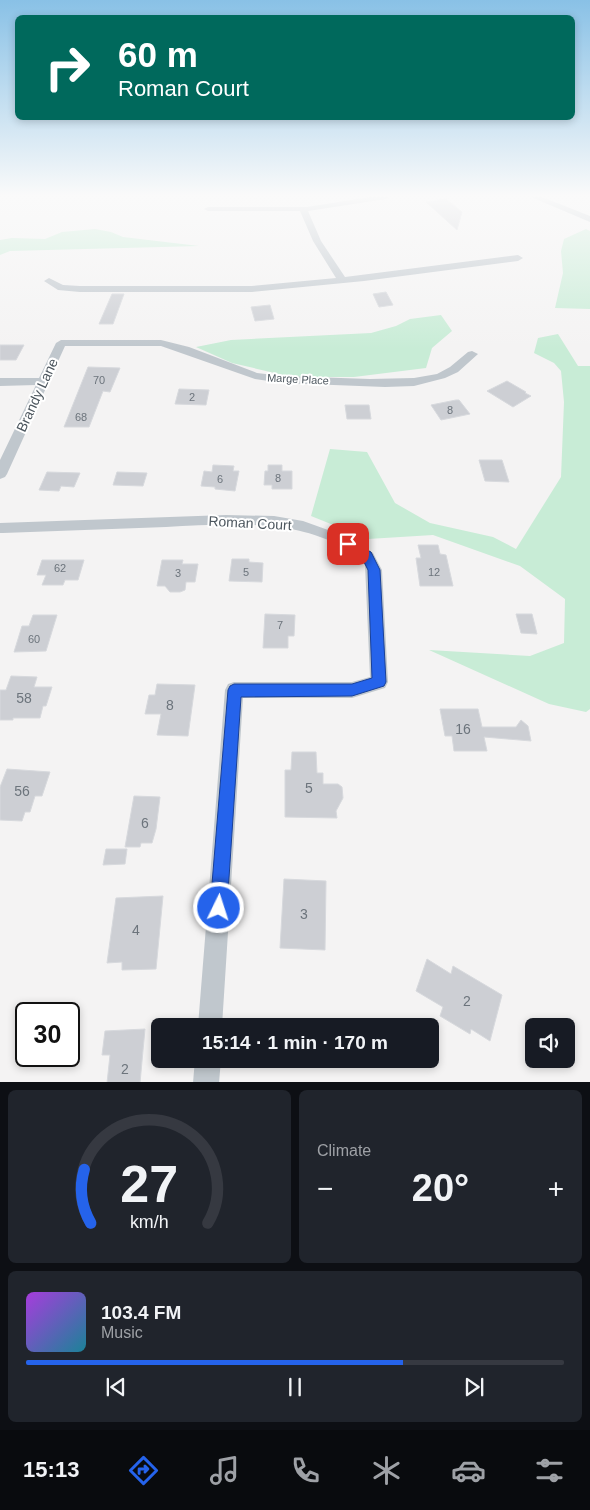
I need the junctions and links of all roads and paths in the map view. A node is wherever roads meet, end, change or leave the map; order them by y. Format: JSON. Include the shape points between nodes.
{"nodes":[{"id":1,"x":321,"y":247,"type":"edge"},
{"id":2,"x":518,"y":258,"type":"dead end"},
{"id":3,"x":342,"y":280,"type":"junction"},
{"id":4,"x":49,"y":281,"type":"dead end"},
{"id":5,"x":61,"y":343,"type":"joint"},
{"id":6,"x":472,"y":354,"type":"dead end"},
{"id":7,"x":43,"y":381,"type":"junction"},
{"id":8,"x":0,"y":382,"type":"edge"},
{"id":9,"x":0,"y":474,"type":"edge"},
{"id":10,"x":1,"y":530,"type":"edge"},
{"id":11,"x":211,"y":1018,"type":"edge"},
{"id":12,"x":207,"y":1068,"type":"edge"},
{"id":13,"x":206,"y":1082,"type":"edge"}],
"edges":[{"from":1,"to":3,"type":"street"},
{"from":2,"to":3,"type":"street"},
{"from":3,"to":4,"type":"street","via":[[220,290],[80,289],[61,288]]},
{"from":5,"to":6,"type":"street","name":"Marge Place","via":[[161,343],[248,374],[273,380],[304,381],[392,383],[427,379],[447,374]]},
{"from":5,"to":7,"type":"street","name":"Brandy Lane"},
{"from":7,"to":8,"type":"street"},
{"from":7,"to":9,"type":"street","name":"Brandy Lane"},
{"from":10,"to":11,"type":"street","name":"Roman Court","via":[[213,520],[284,523],[314,530],[367,555],[374,570],[379,682],[352,690],[234,690]]},
{"from":12,"to":13,"type":"street"}]}
